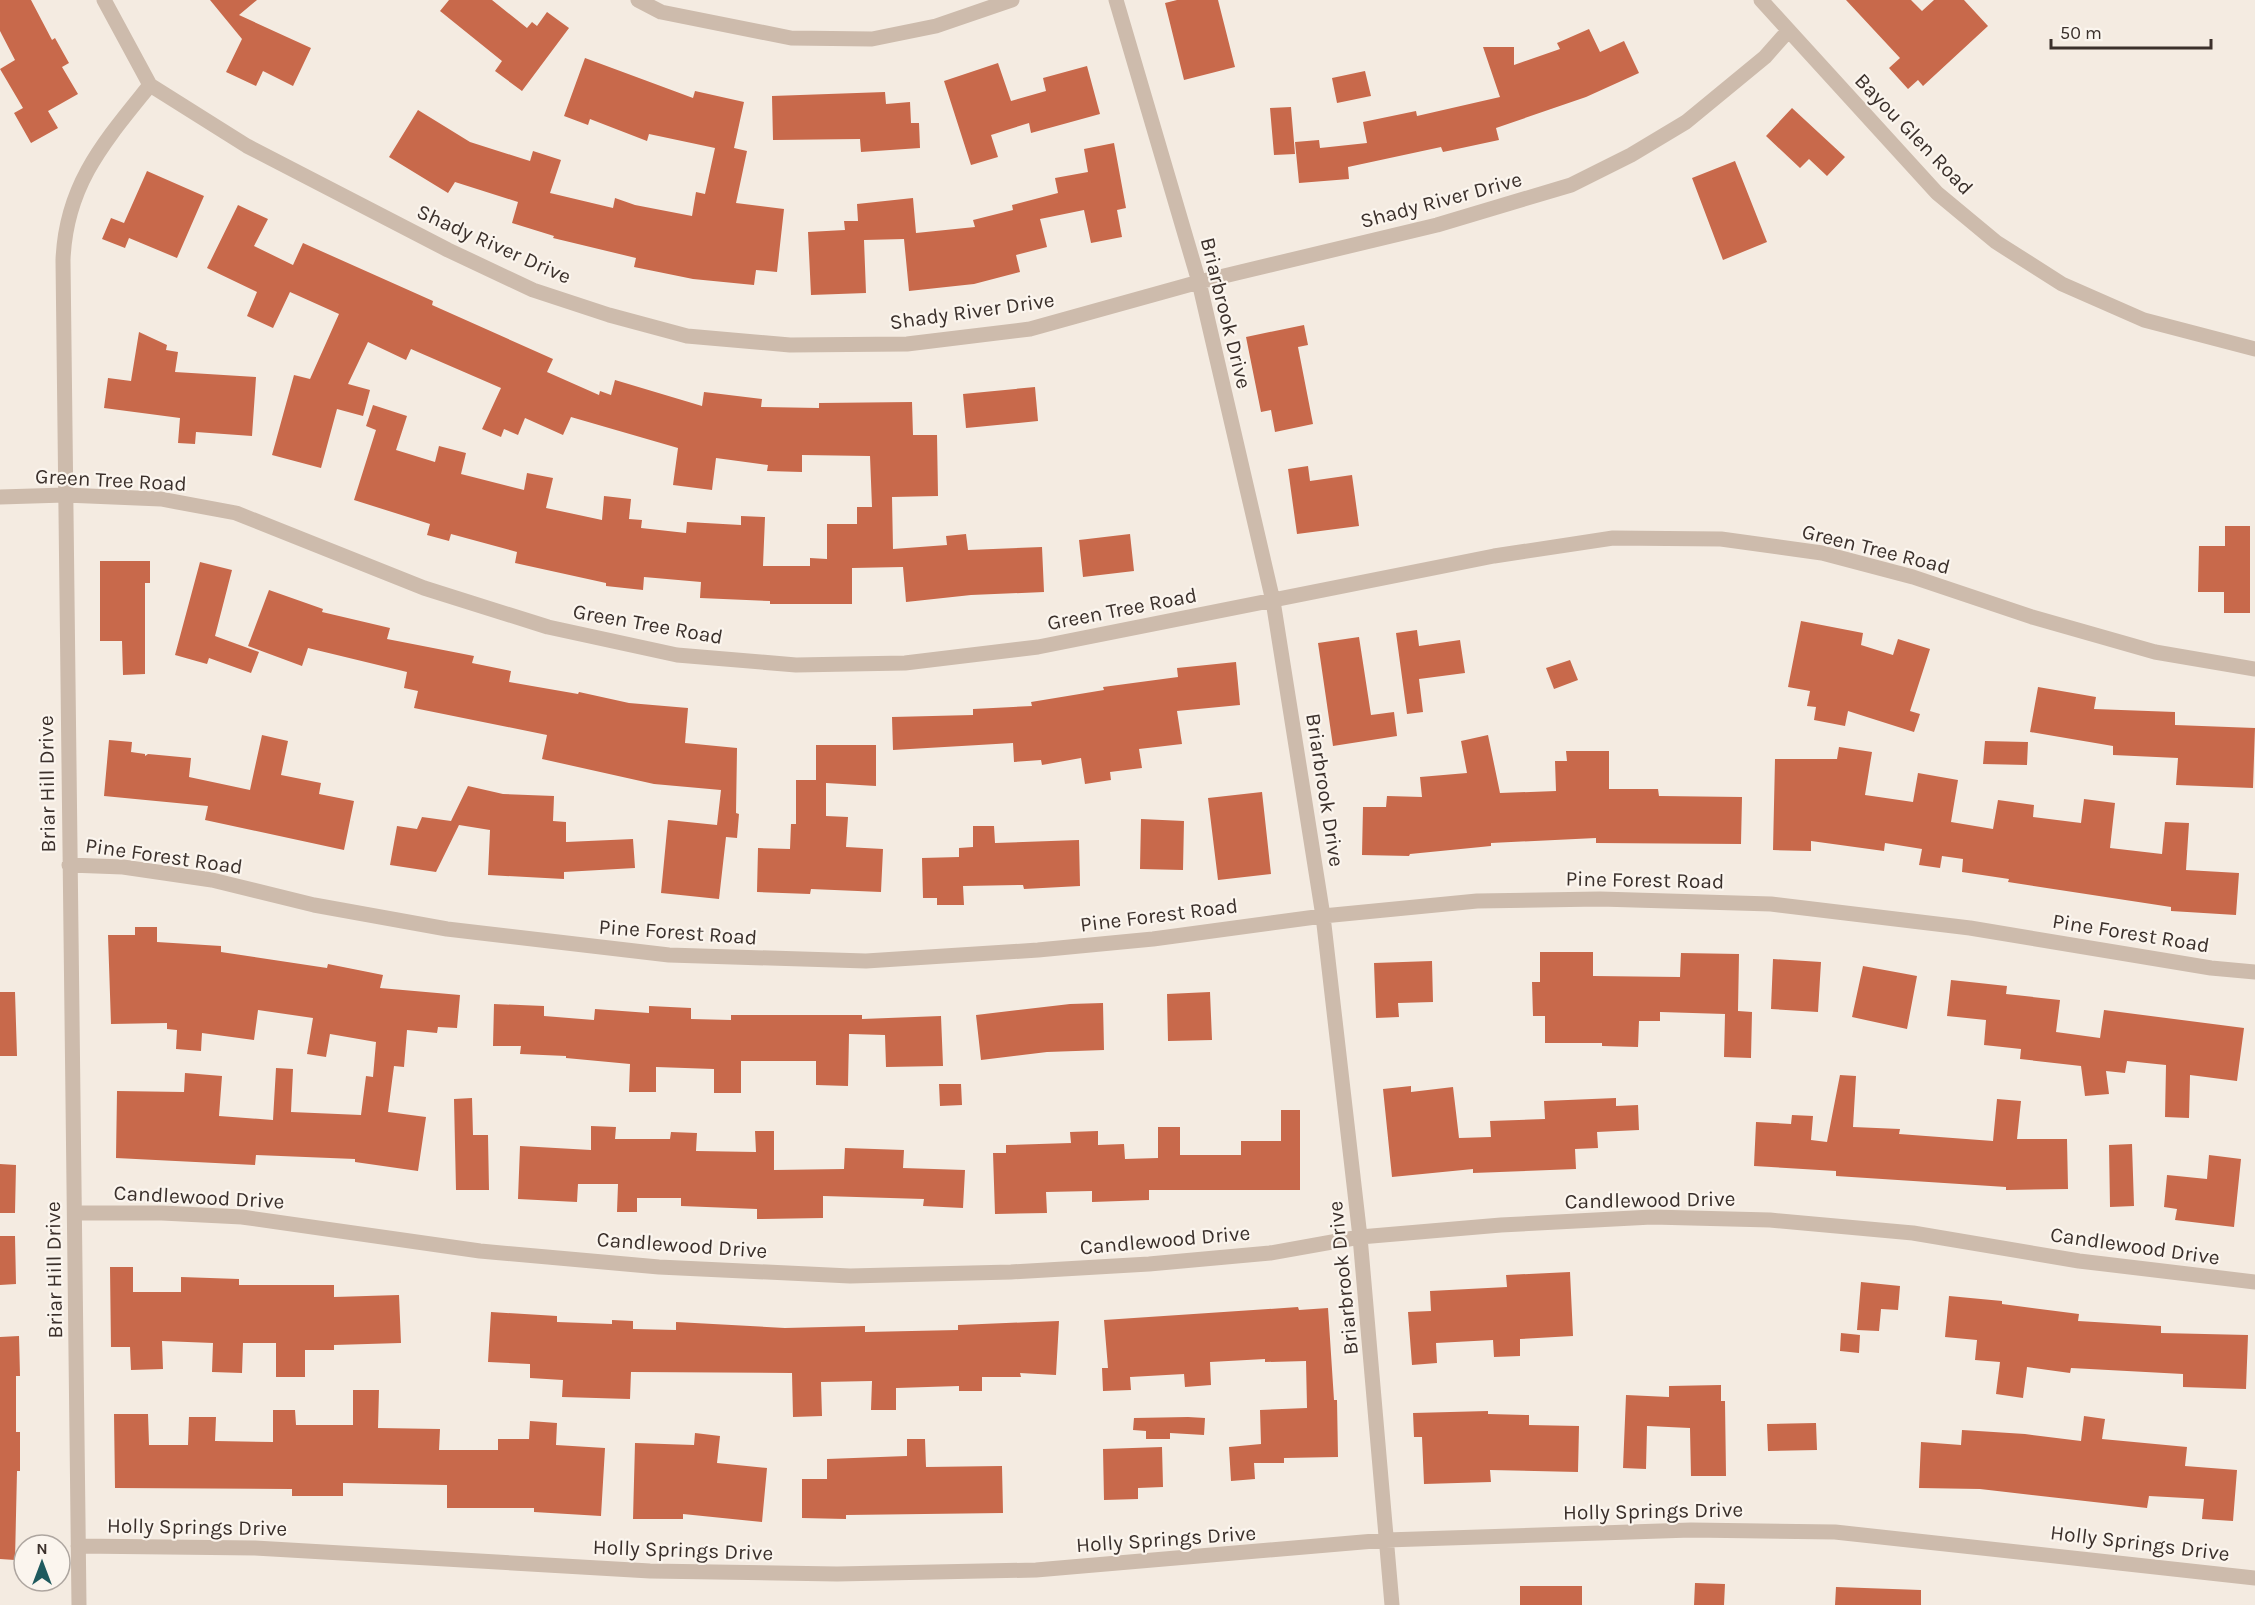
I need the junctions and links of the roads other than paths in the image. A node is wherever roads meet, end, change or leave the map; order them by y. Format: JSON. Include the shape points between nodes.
{"nodes":[{"id":1,"x":104,"y":0,"type":"edge"},
{"id":2,"x":638,"y":0,"type":"edge"},
{"id":3,"x":1012,"y":0,"type":"edge"},
{"id":4,"x":1116,"y":0,"type":"edge"},
{"id":5,"x":1761,"y":0,"type":"edge"},
{"id":6,"x":1788,"y":31,"type":"junction"},
{"id":7,"x":150,"y":85,"type":"junction"},
{"id":8,"x":1199,"y":282,"type":"junction"},
{"id":9,"x":2255,"y":349,"type":"edge"},
{"id":10,"x":65,"y":495,"type":"junction"},
{"id":11,"x":0,"y":497,"type":"edge"},
{"id":12,"x":1273,"y":601,"type":"junction"},
{"id":13,"x":2255,"y":669,"type":"edge"},
{"id":14,"x":69,"y":865,"type":"junction"},
{"id":15,"x":1323,"y":916,"type":"junction"},
{"id":16,"x":2255,"y":972,"type":"edge"},
{"id":17,"x":75,"y":1213,"type":"junction"},
{"id":18,"x":1360,"y":1237,"type":"junction"},
{"id":19,"x":2255,"y":1282,"type":"edge"},
{"id":20,"x":1386,"y":1540,"type":"junction"},
{"id":21,"x":78,"y":1546,"type":"junction"},
{"id":22,"x":2255,"y":1578,"type":"edge"},
{"id":23,"x":79,"y":1605,"type":"edge"},
{"id":24,"x":1392,"y":1605,"type":"edge"}],
"edges":[{"from":1,"to":7,"type":"street"},
{"from":2,"to":3,"type":"street","via":[[669,15],[791,38],[872,39],[936,26]]},
{"from":4,"to":8,"type":"street","name":"Briarbrook Drive"},
{"from":5,"to":6,"type":"street","name":"Bayou Glen Road"},
{"from":6,"to":8,"type":"street","name":"Shady River Drive","via":[[1765,57],[1686,122],[1571,184],[1437,225]]},
{"from":6,"to":9,"type":"street","name":"Bayou Glen Road","via":[[1937,194],[1996,242],[2062,284],[2144,320]]},
{"from":7,"to":8,"type":"street","name":"Shady River Drive","via":[[247,146],[533,290],[687,336],[790,345],[907,344],[1030,329]]},
{"from":7,"to":10,"type":"street","name":"Briar Hill Drive","via":[[100,146],[78,189],[64,241],[61,303]]},
{"from":8,"to":12,"type":"street","name":"Briarbrook Drive"},
{"from":10,"to":11,"type":"street","name":"Green Tree Road"},
{"from":10,"to":12,"type":"street","name":"Green Tree Road","via":[[161,499],[236,513],[424,588],[548,627],[677,655],[796,665],[905,663],[1038,647]]},
{"from":10,"to":14,"type":"street","name":"Briar Hill Drive"},
{"from":12,"to":13,"type":"street","name":"Green Tree Road","via":[[1494,556],[1613,538],[1721,539],[1822,553],[2155,652]]},
{"from":12,"to":15,"type":"street","name":"Briarbrook Drive"},
{"from":14,"to":15,"type":"street","name":"Pine Forest Road","via":[[123,867],[212,880],[314,905],[447,929],[669,955],[866,961],[1142,940]]},
{"from":14,"to":17,"type":"street","name":"Briar Hill Drive"},
{"from":15,"to":16,"type":"street","name":"Pine Forest Road","via":[[1489,901],[1600,898],[1771,904],[1970,928]]},
{"from":15,"to":18,"type":"street","name":"Briarbrook Drive"},
{"from":17,"to":18,"type":"street","name":"Candlewood Drive","via":[[242,1217],[480,1251],[659,1267],[850,1276],[1149,1264],[1270,1253]]},
{"from":17,"to":21,"type":"street","name":"Briar Hill Drive"},
{"from":18,"to":19,"type":"street","name":"Candlewood Drive","via":[[1652,1217],[1770,1220],[1913,1233],[2079,1261]]},
{"from":18,"to":20,"type":"street","name":"Briarbrook Drive"},
{"from":20,"to":21,"type":"street","name":"Holly Springs Drive","via":[[1036,1570],[837,1574],[627,1570],[255,1548]]},
{"from":20,"to":22,"type":"street","name":"Holly Springs Drive","via":[[1691,1530],[1835,1532]]},
{"from":20,"to":24,"type":"street","name":"Briarbrook Drive"},
{"from":21,"to":23,"type":"street","name":"Briar Hill Drive"}]}
